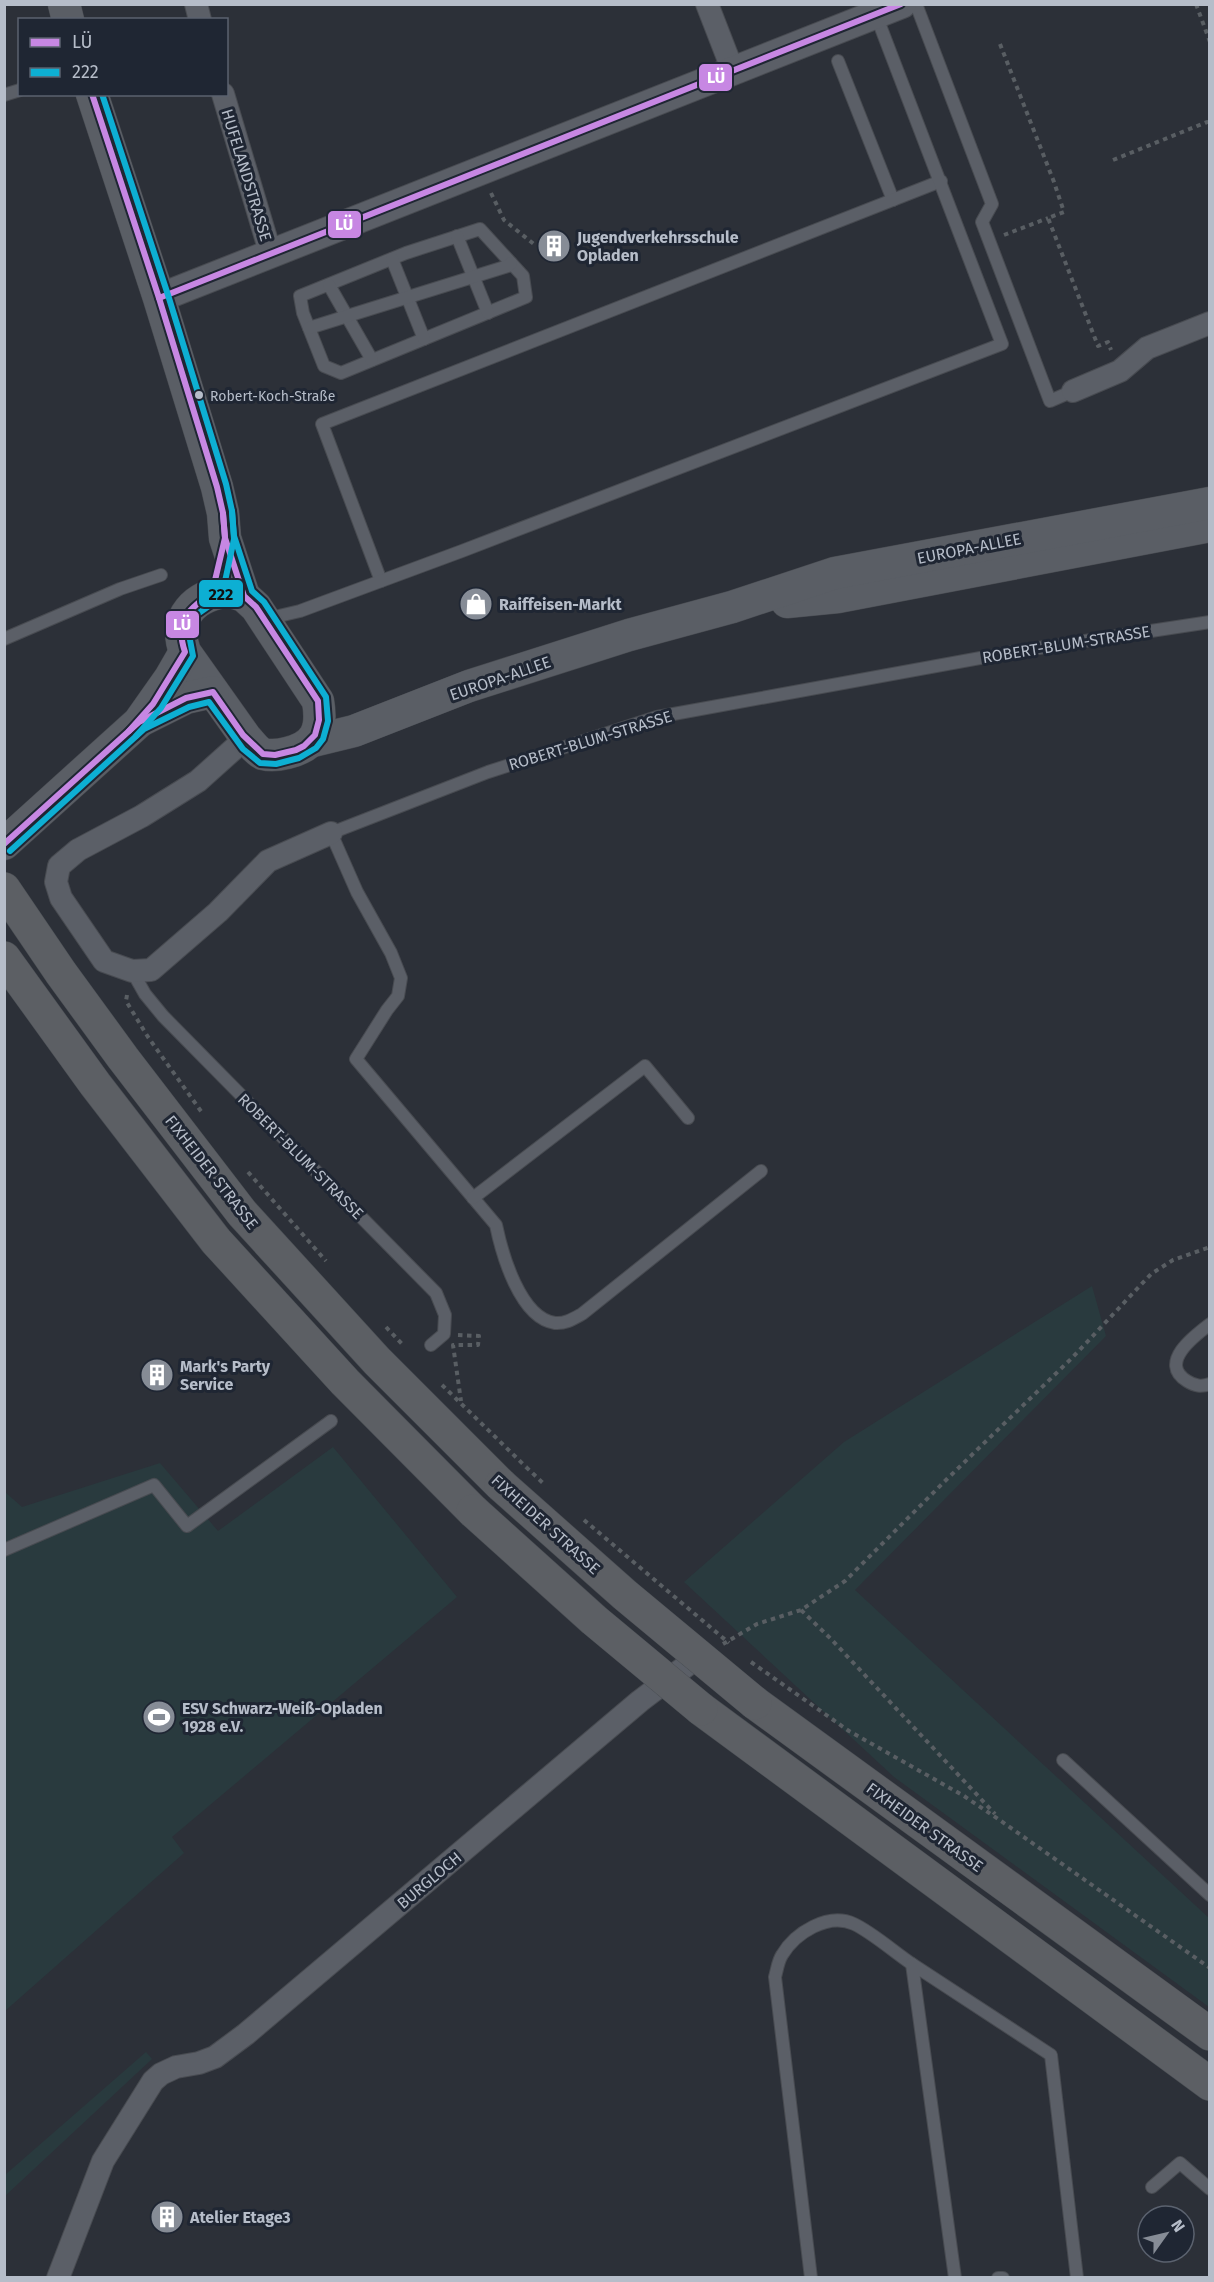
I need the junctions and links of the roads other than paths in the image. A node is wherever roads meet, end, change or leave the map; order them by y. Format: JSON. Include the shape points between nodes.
{"nodes":[{"id":1,"x":707,"y":4,"type":"edge"},
{"id":2,"x":903,"y":4,"type":"edge"},
{"id":3,"x":916,"y":4,"type":"edge"},
{"id":4,"x":876,"y":15,"type":"junction"},
{"id":5,"x":838,"y":62,"type":"dead end"},
{"id":6,"x":733,"y":71,"type":"junction"},
{"id":7,"x":93,"y":96,"type":"edge"},
{"id":8,"x":224,"y":96,"type":"edge"},
{"id":9,"x":941,"y":181,"type":"junction"},
{"id":10,"x":893,"y":200,"type":"junction"},
{"id":11,"x":457,"y":236,"type":"junction"},
{"id":12,"x":271,"y":255,"type":"junction"},
{"id":13,"x":392,"y":259,"type":"junction"},
{"id":14,"x":511,"y":263,"type":"junction"},
{"id":15,"x":474,"y":277,"type":"junction"},
{"id":16,"x":329,"y":285,"type":"junction"},
{"id":17,"x":159,"y":298,"type":"junction"},
{"id":18,"x":406,"y":298,"type":"junction"},
{"id":19,"x":488,"y":313,"type":"junction"},
{"id":20,"x":347,"y":316,"type":"junction"},
{"id":21,"x":1209,"y":323,"type":"edge"},
{"id":22,"x":309,"y":328,"type":"junction"},
{"id":23,"x":424,"y":339,"type":"junction"},
{"id":24,"x":372,"y":360,"type":"junction"},
{"id":25,"x":1072,"y":392,"type":"joint"},
{"id":26,"x":1209,"y":503,"type":"edge"},
{"id":27,"x":1209,"y":526,"type":"edge"},
{"id":28,"x":225,"y":538,"type":"junction"},
{"id":29,"x":161,"y":575,"type":"dead end"},
{"id":30,"x":381,"y":581,"type":"junction"},
{"id":31,"x":212,"y":593,"type":"junction"},
{"id":32,"x":244,"y":596,"type":"junction"},
{"id":33,"x":732,"y":607,"type":"junction"},
{"id":34,"x":264,"y":620,"type":"junction"},
{"id":35,"x":1209,"y":622,"type":"edge"},
{"id":36,"x":4,"y":639,"type":"edge"},
{"id":37,"x":185,"y":652,"type":"junction"},
{"id":38,"x":213,"y":692,"type":"junction"},
{"id":39,"x":318,"y":701,"type":"junction"},
{"id":40,"x":139,"y":722,"type":"junction"},
{"id":41,"x":372,"y":723,"type":"junction"},
{"id":42,"x":246,"y":738,"type":"junction"},
{"id":43,"x":313,"y":741,"type":"junction"},
{"id":44,"x":331,"y":832,"type":"junction"},
{"id":45,"x":4,"y":844,"type":"edge"},
{"id":46,"x":4,"y":889,"type":"edge"},
{"id":47,"x":4,"y":958,"type":"edge"},
{"id":48,"x":132,"y":971,"type":"junction"},
{"id":49,"x":688,"y":1118,"type":"dead end"},
{"id":50,"x":761,"y":1171,"type":"dead end"},
{"id":51,"x":473,"y":1198,"type":"junction"},
{"id":52,"x":1209,"y":1323,"type":"edge"},
{"id":53,"x":431,"y":1345,"type":"dead end"},
{"id":54,"x":1209,"y":1384,"type":"edge"},
{"id":55,"x":332,"y":1420,"type":"dead end"},
{"id":56,"x":4,"y":1550,"type":"edge"},
{"id":57,"x":686,"y":1666,"type":"road end"},
{"id":58,"x":1063,"y":1760,"type":"dead end"},
{"id":59,"x":1209,"y":1895,"type":"edge"},
{"id":60,"x":912,"y":1964,"type":"junction"},
{"id":61,"x":1209,"y":2034,"type":"edge"},
{"id":62,"x":1209,"y":2084,"type":"edge"},
{"id":63,"x":1152,"y":2187,"type":"dead end"},
{"id":64,"x":1209,"y":2189,"type":"edge"},
{"id":65,"x":58,"y":2277,"type":"edge"},
{"id":66,"x":811,"y":2277,"type":"edge"},
{"id":67,"x":955,"y":2277,"type":"edge"},
{"id":68,"x":1077,"y":2277,"type":"edge"}],
"edges":[{"from":1,"to":6,"type":"street"},
{"from":2,"to":4,"type":"street"},
{"from":3,"to":25,"type":"lane","via":[[992,204],[982,222],[1050,401]]},
{"from":4,"to":6,"type":"street"},
{"from":4,"to":9,"type":"lane"},
{"from":5,"to":10,"type":"lane"},
{"from":6,"to":12,"type":"street"},
{"from":7,"to":17,"type":"main road"},
{"from":8,"to":12,"type":"street","name":"HUFELANDSTRASSE"},
{"from":9,"to":10,"type":"lane"},
{"from":9,"to":30,"type":"lane","via":[[1002,344]]},
{"from":10,"to":30,"type":"lane","via":[[322,424]]},
{"from":11,"to":13,"type":"lane"},
{"from":11,"to":14,"type":"lane","via":[[480,229]]},
{"from":11,"to":15,"type":"lane"},
{"from":12,"to":17,"type":"street"},
{"from":13,"to":16,"type":"lane"},
{"from":13,"to":18,"type":"lane"},
{"from":14,"to":15,"type":"lane"},
{"from":14,"to":19,"type":"lane","via":[[523,276],[526,297]]},
{"from":15,"to":18,"type":"lane"},
{"from":15,"to":19,"type":"lane"},
{"from":16,"to":20,"type":"lane"},
{"from":16,"to":22,"type":"lane","via":[[300,296]]},
{"from":17,"to":28,"type":"main road","via":[[217,487]]},
{"from":18,"to":20,"type":"lane"},
{"from":18,"to":23,"type":"lane"},
{"from":19,"to":23,"type":"lane"},
{"from":20,"to":22,"type":"lane"},
{"from":20,"to":24,"type":"lane"},
{"from":21,"to":25,"type":"street","via":[[1148,348],[1120,371]]},
{"from":22,"to":24,"type":"lane","via":[[324,366],[341,373]]},
{"from":23,"to":24,"type":"lane"},
{"from":26,"to":33,"type":"main road","name":"EUROPA-ALLEE","via":[[835,573]]},
{"from":27,"to":33,"type":"main road","name":"EUROPA-ALLEE","via":[[838,597]]},
{"from":28,"to":31,"type":"main road"},
{"from":28,"to":32,"type":"main road"},
{"from":29,"to":36,"type":"lane"},
{"from":30,"to":34,"type":"lane"},
{"from":31,"to":32,"type":"main road","via":[[229,591]]},
{"from":31,"to":37,"type":"main road","via":[[189,609],[184,619],[181,641]]},
{"from":32,"to":34,"type":"main road"},
{"from":33,"to":41,"type":"main road","name":"EUROPA-ALLEE","via":[[629,635]]},
{"from":34,"to":39,"type":"main road"},
{"from":35,"to":44,"type":"lane","name":"ROBERT-BLUM-STRASSE","via":[[1019,651],[657,717],[489,772]]},
{"from":37,"to":38,"type":"main road"},
{"from":37,"to":40,"type":"main road"},
{"from":38,"to":40,"type":"main road","via":[[186,698]]},
{"from":38,"to":42,"type":"main road"},
{"from":39,"to":41,"type":"main road","via":[[346,719]]},
{"from":39,"to":43,"type":"main road","via":[[321,717]]},
{"from":40,"to":45,"type":"main road"},
{"from":41,"to":43,"type":"main road","name":"EUROPA-ALLEE"},
{"from":42,"to":43,"type":"main road","name":"EUROPA-ALLEE","via":[[263,753],[277,756]]},
{"from":42,"to":48,"type":"street","via":[[198,781],[78,850],[59,866],[56,882],[61,898],[104,961]]},
{"from":44,"to":48,"type":"street","name":"ROBERT-BLUM-STRASSE","via":[[268,861],[218,912],[151,970]]},
{"from":44,"to":51,"type":"lane","via":[[401,978],[398,996],[356,1059]]},
{"from":46,"to":61,"type":"highway","name":"FIXHEIDER STRASSE","bridge":true,"via":[[123,1058],[242,1213],[377,1361],[513,1476],[625,1595],[755,1703]]},
{"from":47,"to":62,"type":"highway","bridge":true,"via":[[216,1241],[345,1382],[473,1511],[701,1709]]},
{"from":48,"to":53,"type":"lane","name":"ROBERT-BLUM-STRASSE","via":[[163,1016],[436,1293],[445,1315],[444,1334]]},
{"from":49,"to":51,"type":"lane","via":[[645,1066]]},
{"from":50,"to":51,"type":"lane","via":[[582,1314],[554,1323],[539,1315],[518,1292],[496,1225]]},
{"from":52,"to":54,"type":"lane","via":[[1183,1349],[1176,1368],[1179,1376],[1193,1384]]},
{"from":55,"to":56,"type":"lane","via":[[187,1526],[154,1485]]},
{"from":57,"to":65,"type":"street","name":"BURGLOCH","via":[[246,2034],[215,2057],[161,2074],[103,2161]]},
{"from":58,"to":59,"type":"lane"},
{"from":60,"to":66,"type":"lane","via":[[852,1923],[830,1920],[809,1929],[780,1956],[775,1977]]},
{"from":60,"to":67,"type":"lane"},
{"from":60,"to":68,"type":"lane","via":[[1051,2055]]},
{"from":63,"to":64,"type":"lane","via":[[1180,2163]]}]}
